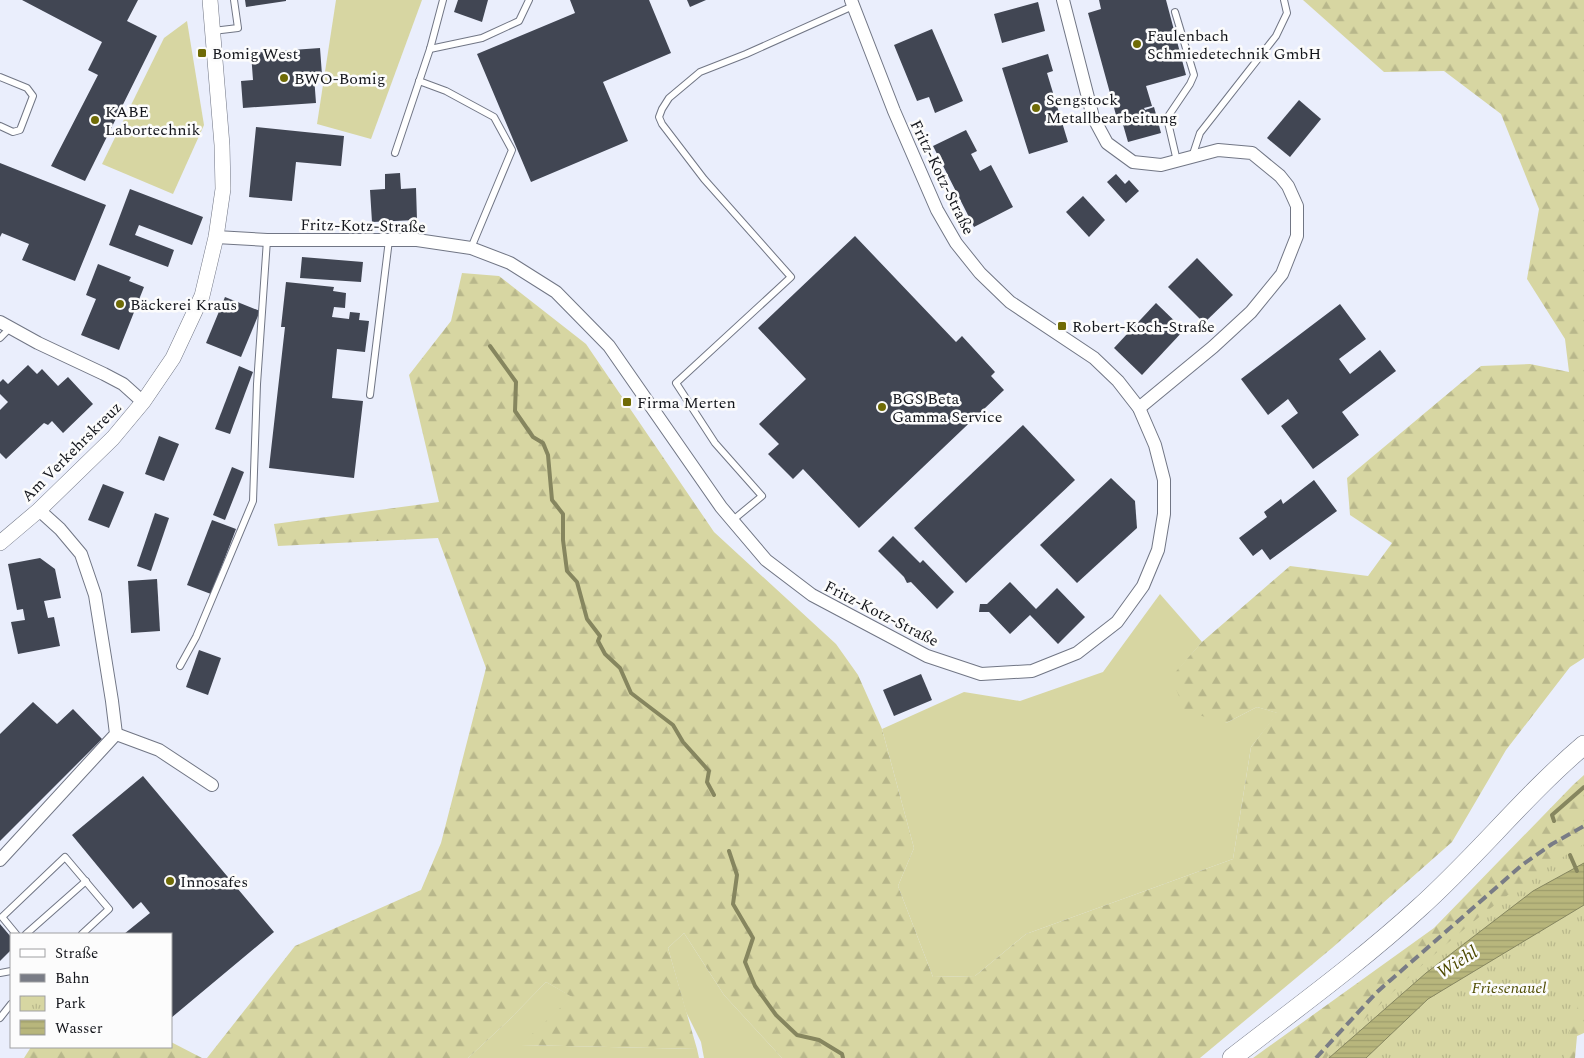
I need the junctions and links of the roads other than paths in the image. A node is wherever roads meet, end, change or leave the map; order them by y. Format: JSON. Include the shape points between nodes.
{"nodes":[{"id":1,"x":210,"y":0,"type":"edge"},
{"id":2,"x":234,"y":0,"type":"edge"},
{"id":3,"x":443,"y":0,"type":"edge"},
{"id":4,"x":529,"y":0,"type":"edge"},
{"id":5,"x":1063,"y":0,"type":"edge"},
{"id":6,"x":1284,"y":0,"type":"edge"},
{"id":7,"x":852,"y":3,"type":"edge"},
{"id":8,"x":1175,"y":12,"type":"dead end"},
{"id":9,"x":212,"y":31,"type":"junction"},
{"id":10,"x":430,"y":49,"type":"junction"},
{"id":11,"x":0,"y":77,"type":"edge"},
{"id":12,"x":419,"y":81,"type":"junction"},
{"id":13,"x":0,"y":126,"type":"edge"},
{"id":14,"x":395,"y":153,"type":"dead end"},
{"id":15,"x":1192,"y":157,"type":"junction"},
{"id":16,"x":1177,"y":161,"type":"junction"},
{"id":17,"x":216,"y":237,"type":"junction"},
{"id":18,"x":268,"y":240,"type":"junction"},
{"id":19,"x":389,"y":240,"type":"junction"},
{"id":20,"x":471,"y":248,"type":"junction"},
{"id":21,"x":5,"y":325,"type":"edge"},
{"id":22,"x":0,"y":338,"type":"edge"},
{"id":23,"x":370,"y":395,"type":"dead end"},
{"id":24,"x":143,"y":402,"type":"junction"},
{"id":25,"x":1139,"y":408,"type":"junction"},
{"id":26,"x":39,"y":510,"type":"junction"},
{"id":27,"x":733,"y":520,"type":"junction"},
{"id":28,"x":0,"y":543,"type":"edge"},
{"id":29,"x":180,"y":666,"type":"dead end"},
{"id":30,"x":116,"y":734,"type":"junction"},
{"id":31,"x":1584,"y":745,"type":"edge"},
{"id":32,"x":212,"y":785,"type":"dead end"},
{"id":33,"x":0,"y":860,"type":"edge"},
{"id":34,"x":86,"y":881,"type":"junction"},
{"id":35,"x":15,"y":933,"type":"edge"},
{"id":36,"x":27,"y":933,"type":"edge"},
{"id":37,"x":83,"y":933,"type":"edge"},
{"id":38,"x":10,"y":1005,"type":"edge"},
{"id":39,"x":0,"y":1018,"type":"edge"},
{"id":40,"x":1232,"y":1058,"type":"edge"}],
"edges":[{"from":1,"to":9,"type":"street","name":"Am Verkehrskreuz"},
{"from":2,"to":9,"type":"lane","via":[[238,28]]},
{"from":3,"to":10,"type":"lane"},
{"from":4,"to":10,"type":"lane","via":[[519,21],[482,38]]},
{"from":5,"to":16,"type":"street","via":[[1093,116],[1107,143],[1133,162],[1161,165]]},
{"from":6,"to":15,"type":"lane","via":[[1287,13],[1276,36],[1200,133]]},
{"from":7,"to":25,"type":"street","name":"Fritz-Kotz-Straße","via":[[894,111],[937,210],[956,243],[980,273],[1010,302],[1094,358]]},
{"from":7,"to":27,"type":"lane","via":[[746,54],[700,72],[669,98],[659,118],[704,179],[791,277],[676,383],[715,443],[762,496]]},
{"from":8,"to":16,"type":"lane","via":[[1194,75],[1167,118]]},
{"from":9,"to":17,"type":"street","name":"Am Verkehrskreuz","via":[[223,190]]},
{"from":10,"to":12,"type":"lane"},
{"from":11,"to":13,"type":"lane","via":[[27,88],[33,96],[20,130],[13,132]]},
{"from":12,"to":14,"type":"lane"},
{"from":12,"to":20,"type":"lane","via":[[446,91],[494,117],[512,150]]},
{"from":15,"to":16,"type":"street"},
{"from":15,"to":25,"type":"street","via":[[1218,150],[1252,153],[1288,186],[1297,206],[1297,236],[1282,274],[1251,312]]},
{"from":17,"to":18,"type":"street","name":"Fritz-Kotz-Straße"},
{"from":17,"to":24,"type":"street","name":"Am Verkehrskreuz","via":[[202,296],[174,358]]},
{"from":18,"to":19,"type":"street","name":"Fritz-Kotz-Straße"},
{"from":18,"to":29,"type":"lane","via":[[257,384],[253,501],[196,638]]},
{"from":19,"to":20,"type":"street","name":"Fritz-Kotz-Straße","via":[[417,240]]},
{"from":19,"to":23,"type":"lane"},
{"from":20,"to":27,"type":"street","name":"Fritz-Kotz-Straße","via":[[510,262],[556,292],[609,346]]},
{"from":21,"to":22,"type":"lane"},
{"from":21,"to":24,"type":"street","via":[[123,384]]},
{"from":24,"to":26,"type":"street","name":"Am Verkehrskreuz","via":[[113,438]]},
{"from":25,"to":27,"type":"street","name":"Fritz-Kotz-Straße","via":[[1155,445],[1164,480],[1164,514],[1158,550],[1143,586],[1117,622],[1077,654],[1032,671],[981,674],[927,656],[812,595],[766,560]]},
{"from":26,"to":28,"type":"street","name":"Am Verkehrskreuz"},
{"from":26,"to":30,"type":"street","via":[[81,554],[95,595]]},
{"from":30,"to":32,"type":"street","via":[[159,750]]},
{"from":30,"to":33,"type":"street"},
{"from":31,"to":40,"type":"main road","via":[[1547,778],[1419,908]]},
{"from":34,"to":35,"type":"lane","via":[[65,857],[2,916]]},
{"from":34,"to":36,"type":"lane"},
{"from":34,"to":37,"type":"lane","via":[[109,909]]},
{"from":38,"to":39,"type":"lane"}]}
